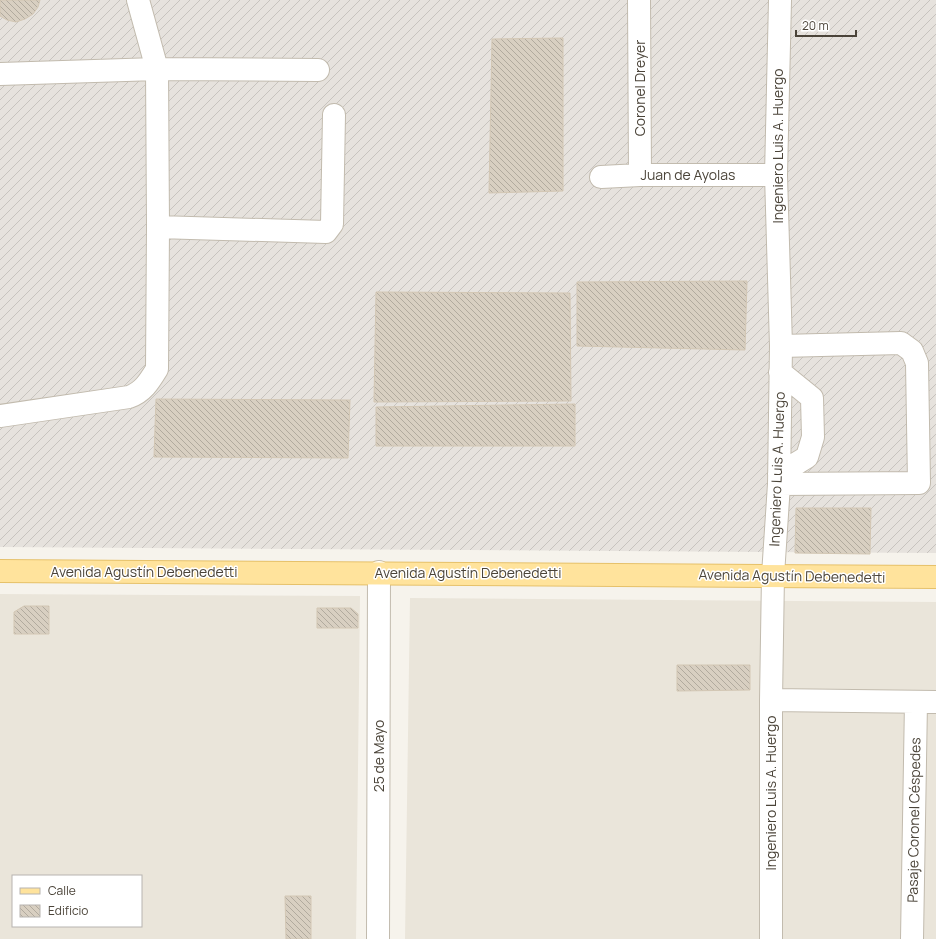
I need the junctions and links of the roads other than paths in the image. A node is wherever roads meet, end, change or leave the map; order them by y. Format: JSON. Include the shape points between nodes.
{"nodes":[{"id":1,"x":138,"y":0,"type":"edge"},
{"id":2,"x":639,"y":0,"type":"edge"},
{"id":3,"x":780,"y":0,"type":"edge"},
{"id":4,"x":157,"y":69,"type":"junction"},
{"id":5,"x":318,"y":70,"type":"dead end"},
{"id":6,"x":0,"y":74,"type":"edge"},
{"id":7,"x":334,"y":115,"type":"dead end"},
{"id":8,"x":640,"y":175,"type":"junction"},
{"id":9,"x":776,"y":175,"type":"junction"},
{"id":10,"x":601,"y":176,"type":"dead end"},
{"id":11,"x":158,"y":227,"type":"junction"},
{"id":12,"x":781,"y":346,"type":"junction"},
{"id":13,"x":780,"y":372,"type":"junction"},
{"id":14,"x":0,"y":416,"type":"edge"},
{"id":15,"x":779,"y":479,"type":"junction"},
{"id":16,"x":0,"y":571,"type":"edge"},
{"id":17,"x":379,"y":572,"type":"junction"},
{"id":18,"x":773,"y":575,"type":"junction"},
{"id":19,"x":936,"y":578,"type":"edge"},
{"id":20,"x":771,"y":700,"type":"junction"},
{"id":21,"x":926,"y":702,"type":"edge"},
{"id":22,"x":378,"y":939,"type":"edge"},
{"id":23,"x":771,"y":939,"type":"edge"},
{"id":24,"x":912,"y":939,"type":"edge"}],
"edges":[{"from":1,"to":4,"type":"street"},
{"from":2,"to":8,"type":"street","name":"Coronel Dreyer"},
{"from":3,"to":9,"type":"street","name":"Ingeniero Luis A. Huergo"},
{"from":4,"to":5,"type":"street"},
{"from":4,"to":6,"type":"street"},
{"from":4,"to":11,"type":"street"},
{"from":7,"to":11,"type":"street","via":[[332,224],[326,232]]},
{"from":8,"to":9,"type":"street","name":"Juan de Ayolas"},
{"from":8,"to":10,"type":"street","name":"Juan de Ayolas"},
{"from":9,"to":12,"type":"street","name":"Ingeniero Luis A. Huergo"},
{"from":11,"to":14,"type":"street","via":[[157,369],[150,381],[137,394],[129,397]]},
{"from":12,"to":13,"type":"street","name":"Ingeniero Luis A. Huergo"},
{"from":12,"to":15,"type":"street","via":[[901,343],[912,351],[916,363],[919,483]]},
{"from":13,"to":15,"type":"street","name":"Ingeniero Luis A. Huergo"},
{"from":13,"to":15,"type":"street","via":[[812,398],[813,437],[807,457]]},
{"from":15,"to":18,"type":"street","name":"Ingeniero Luis A. Huergo"},
{"from":16,"to":17,"type":"main road","name":"Avenida Agustín Debenedetti"},
{"from":17,"to":18,"type":"main road","name":"Avenida Agustín Debenedetti"},
{"from":17,"to":22,"type":"street","name":"25 de Mayo"},
{"from":18,"to":19,"type":"main road","name":"Avenida Agustín Debenedetti"},
{"from":18,"to":20,"type":"street","name":"Ingeniero Luis A. Huergo"},
{"from":20,"to":21,"type":"street"},
{"from":20,"to":23,"type":"street","name":"Ingeniero Luis A. Huergo"},
{"from":21,"to":24,"type":"street","name":"Pasaje Coronel Céspedes"}]}
